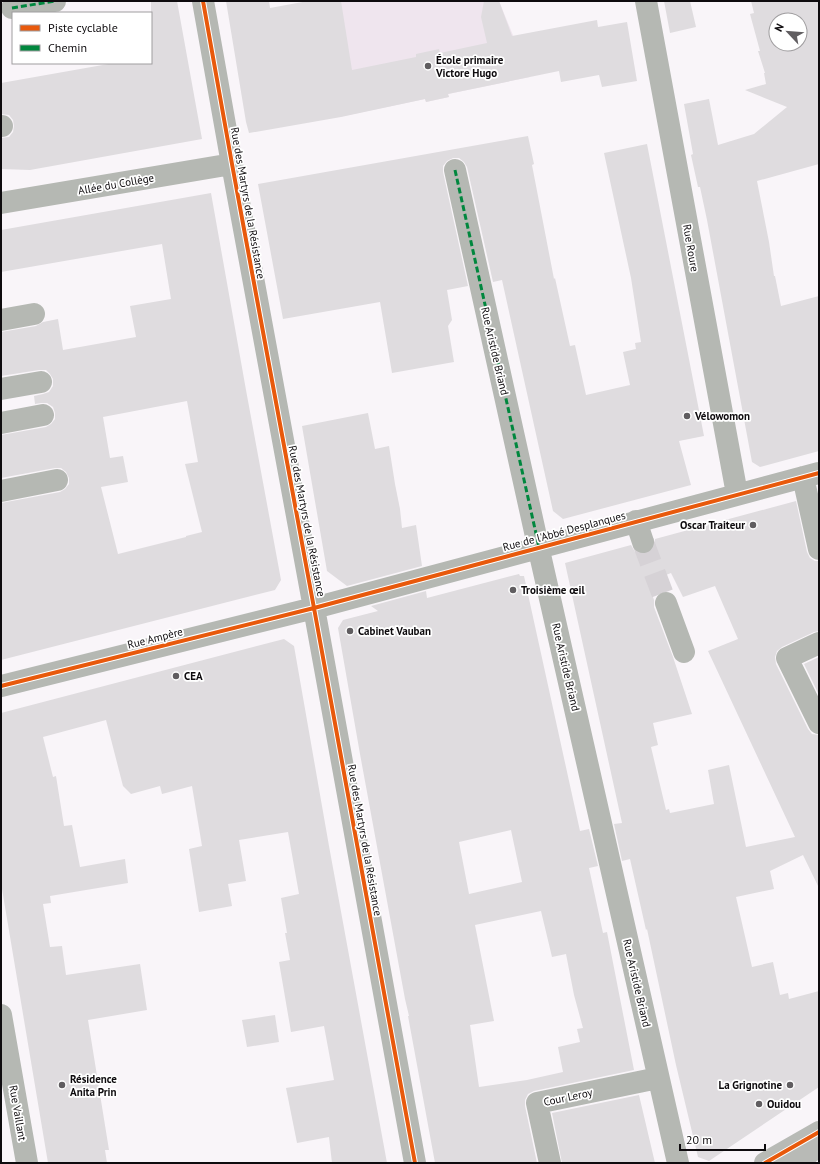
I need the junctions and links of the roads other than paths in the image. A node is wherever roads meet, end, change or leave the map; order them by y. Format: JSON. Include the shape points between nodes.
{"nodes":[{"id":1,"x":55,"y":1,"type":"edge"},
{"id":2,"x":203,"y":1,"type":"edge"},
{"id":3,"x":646,"y":1,"type":"edge"},
{"id":4,"x":12,"y":8,"type":"dead end"},
{"id":5,"x":232,"y":164,"type":"junction"},
{"id":6,"x":455,"y":170,"type":"dead end"},
{"id":7,"x":1,"y":204,"type":"edge"},
{"id":8,"x":34,"y":314,"type":"dead end"},
{"id":9,"x":1,"y":320,"type":"edge"},
{"id":10,"x":41,"y":382,"type":"dead end"},
{"id":11,"x":1,"y":388,"type":"edge"},
{"id":12,"x":43,"y":415,"type":"dead end"},
{"id":13,"x":1,"y":423,"type":"edge"},
{"id":14,"x":811,"y":475,"type":"edge"},
{"id":15,"x":57,"y":480,"type":"dead end"},
{"id":16,"x":1,"y":491,"type":"edge"},
{"id":17,"x":737,"y":494,"type":"junction"},
{"id":18,"x":636,"y":521,"type":"junction"},
{"id":19,"x":643,"y":542,"type":"tunnel mouth"},
{"id":20,"x":539,"y":547,"type":"junction"},
{"id":21,"x":819,"y":548,"type":"edge"},
{"id":22,"x":666,"y":603,"type":"tunnel mouth"},
{"id":23,"x":314,"y":608,"type":"junction"},
{"id":24,"x":819,"y":643,"type":"edge"},
{"id":25,"x":684,"y":652,"type":"dead end"},
{"id":26,"x":1,"y":686,"type":"edge"},
{"id":27,"x":819,"y":723,"type":"edge"},
{"id":28,"x":1,"y":1015,"type":"edge"},
{"id":29,"x":1,"y":1019,"type":"edge"},
{"id":30,"x":658,"y":1078,"type":"junction"},
{"id":31,"x":818,"y":1147,"type":"edge"},
{"id":32,"x":27,"y":1163,"type":"edge"},
{"id":33,"x":415,"y":1163,"type":"edge"},
{"id":34,"x":550,"y":1163,"type":"edge"},
{"id":35,"x":678,"y":1163,"type":"edge"},
{"id":36,"x":765,"y":1163,"type":"edge"},
{"id":37,"x":797,"y":1163,"type":"edge"}],
"edges":[{"from":1,"to":4,"type":"street"},
{"from":2,"to":5,"type":"street","name":"Rue des Martyrs de la Résistance"},
{"from":3,"to":17,"type":"street","name":"Rue Roure"},
{"from":5,"to":7,"type":"street","name":"Allée du Collège"},
{"from":5,"to":23,"type":"street","name":"Rue des Martyrs de la Résistance"},
{"from":6,"to":20,"type":"street","name":"Rue Aristide Briand"},
{"from":8,"to":9,"type":"street"},
{"from":10,"to":11,"type":"street"},
{"from":12,"to":13,"type":"street"},
{"from":14,"to":17,"type":"street","name":"Rue de l'Abbé Desplanques"},
{"from":14,"to":21,"type":"street"},
{"from":15,"to":16,"type":"street"},
{"from":17,"to":18,"type":"street","name":"Rue de l'Abbé Desplanques"},
{"from":18,"to":19,"type":"street"},
{"from":18,"to":20,"type":"street","name":"Rue de l'Abbé Desplanques"},
{"from":20,"to":23,"type":"street","name":"Rue de l'Abbé Desplanques"},
{"from":20,"to":30,"type":"street","name":"Rue Aristide Briand"},
{"from":22,"to":25,"type":"street"},
{"from":23,"to":26,"type":"street","name":"Rue Ampère"},
{"from":23,"to":33,"type":"street","name":"Rue des Martyrs de la Résistance"},
{"from":24,"to":27,"type":"street","via":[[787,658]]},
{"from":28,"to":29,"type":"street","name":"Rue Vaillant"},
{"from":29,"to":32,"type":"street","name":"Rue Vaillant"},
{"from":30,"to":34,"type":"street","name":"Cour Leroy","via":[[537,1103]]},
{"from":30,"to":35,"type":"street","name":"Rue Aristide Briand"},
{"from":31,"to":36,"type":"main road"},
{"from":31,"to":37,"type":"main road"}]}
